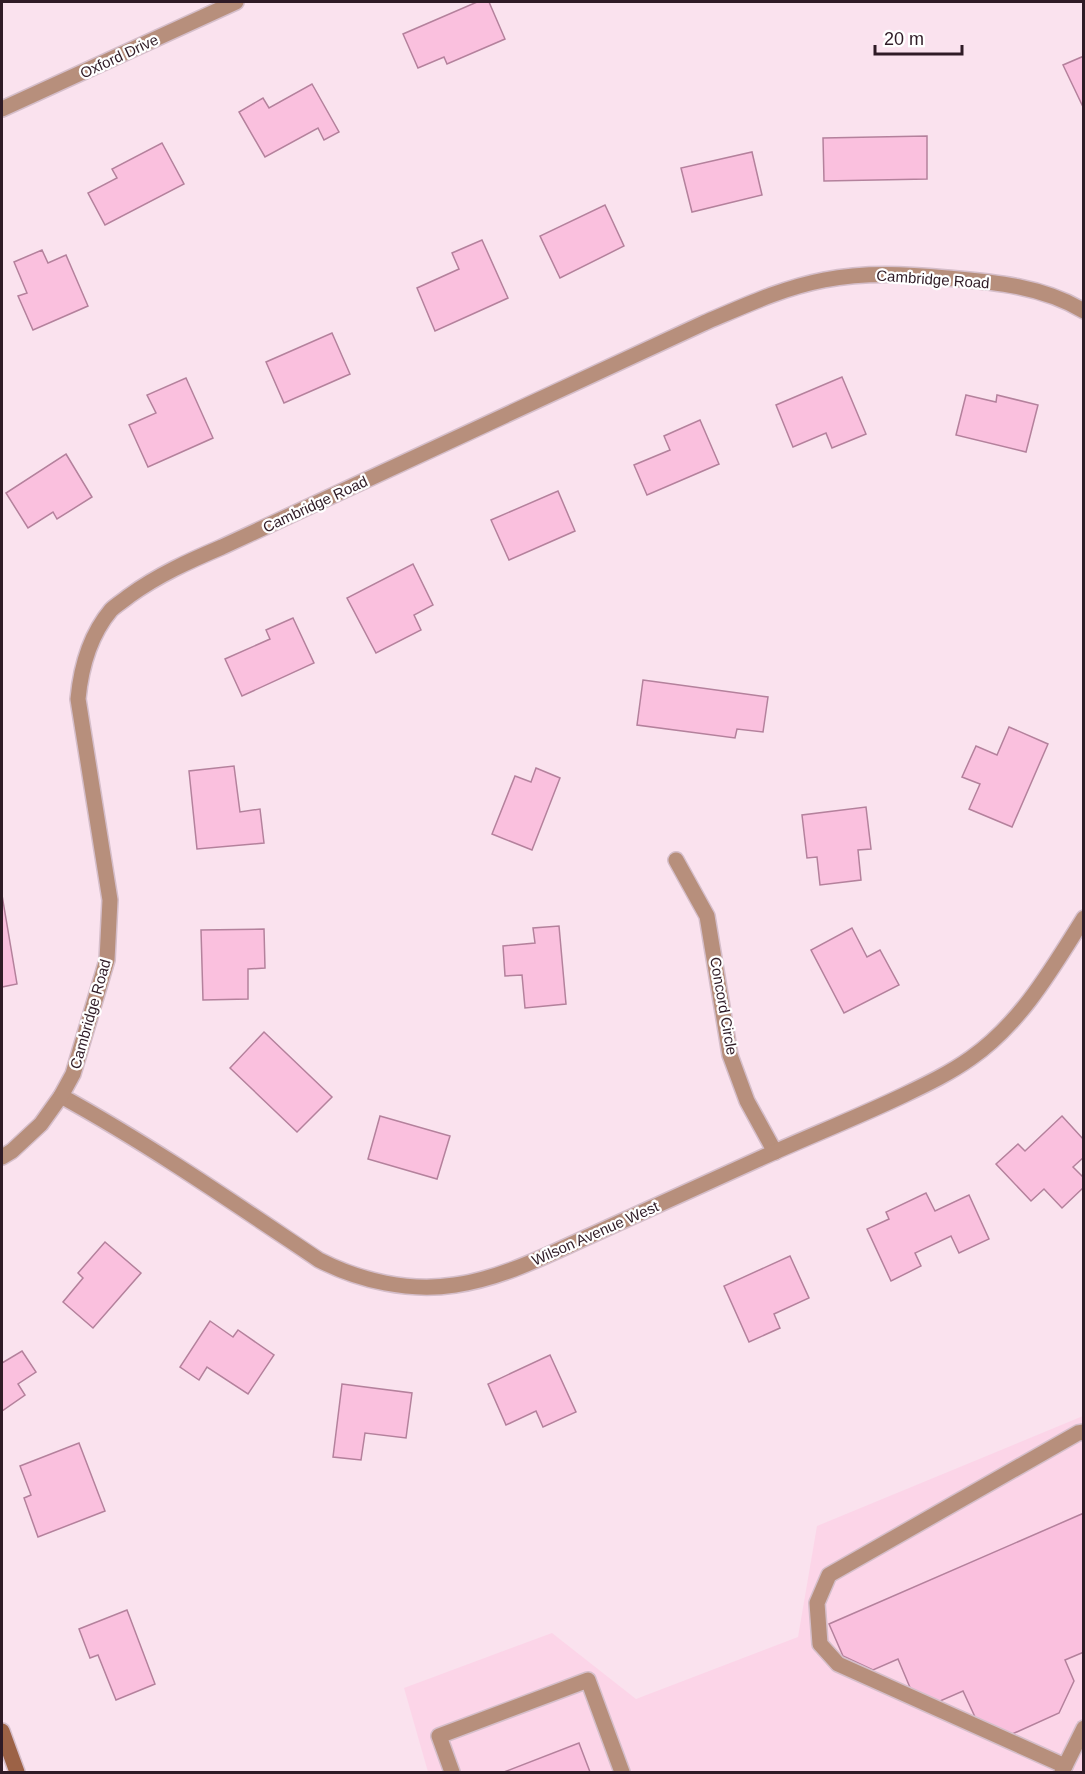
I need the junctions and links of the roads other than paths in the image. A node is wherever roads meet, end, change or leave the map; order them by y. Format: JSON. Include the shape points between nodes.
{"nodes":[{"id":1,"x":236,"y":2,"type":"edge"},
{"id":2,"x":2,"y":109,"type":"edge"},
{"id":3,"x":1083,"y":311,"type":"edge"},
{"id":4,"x":676,"y":860,"type":"dead end"},
{"id":5,"x":1083,"y":918,"type":"edge"},
{"id":6,"x":61,"y":1096,"type":"junction"},
{"id":7,"x":775,"y":1152,"type":"junction"},
{"id":8,"x":2,"y":1157,"type":"edge"},
{"id":9,"x":1083,"y":1432,"type":"edge"},
{"id":10,"x":1083,"y":1728,"type":"edge"},
{"id":11,"x":2,"y":1731,"type":"edge"},
{"id":12,"x":1064,"y":1769,"type":"edge"},
{"id":13,"x":17,"y":1773,"type":"edge"},
{"id":14,"x":452,"y":1773,"type":"edge"},
{"id":15,"x":622,"y":1773,"type":"edge"}],
"edges":[{"from":1,"to":2,"type":"street","name":"Oxford Drive"},
{"from":3,"to":6,"type":"street","name":"Cambridge Road","via":[[1021,286],[903,274],[824,280],[778,292],[185,562],[112,608],[89,646],[78,699],[110,900],[107,960],[76,1064]]},
{"from":4,"to":7,"type":"street","name":"Concord Circle","via":[[707,916],[730,1055],[747,1101]]},
{"from":5,"to":7,"type":"street","name":"Wilson Avenue West","via":[[1028,1004],[971,1059],[852,1120]]},
{"from":6,"to":7,"type":"street","name":"Wilson Avenue West","via":[[117,1127],[319,1260],[374,1281],[413,1287],[453,1286],[492,1278]]},
{"from":6,"to":8,"type":"street","name":"Cambridge Road","via":[[41,1124]]},
{"from":9,"to":12,"type":"street","via":[[829,1575],[817,1603],[820,1644],[838,1664]]},
{"from":10,"to":12,"type":"street"},
{"from":11,"to":13,"type":"main road"},
{"from":14,"to":15,"type":"street","via":[[438,1736],[588,1680]]}]}
